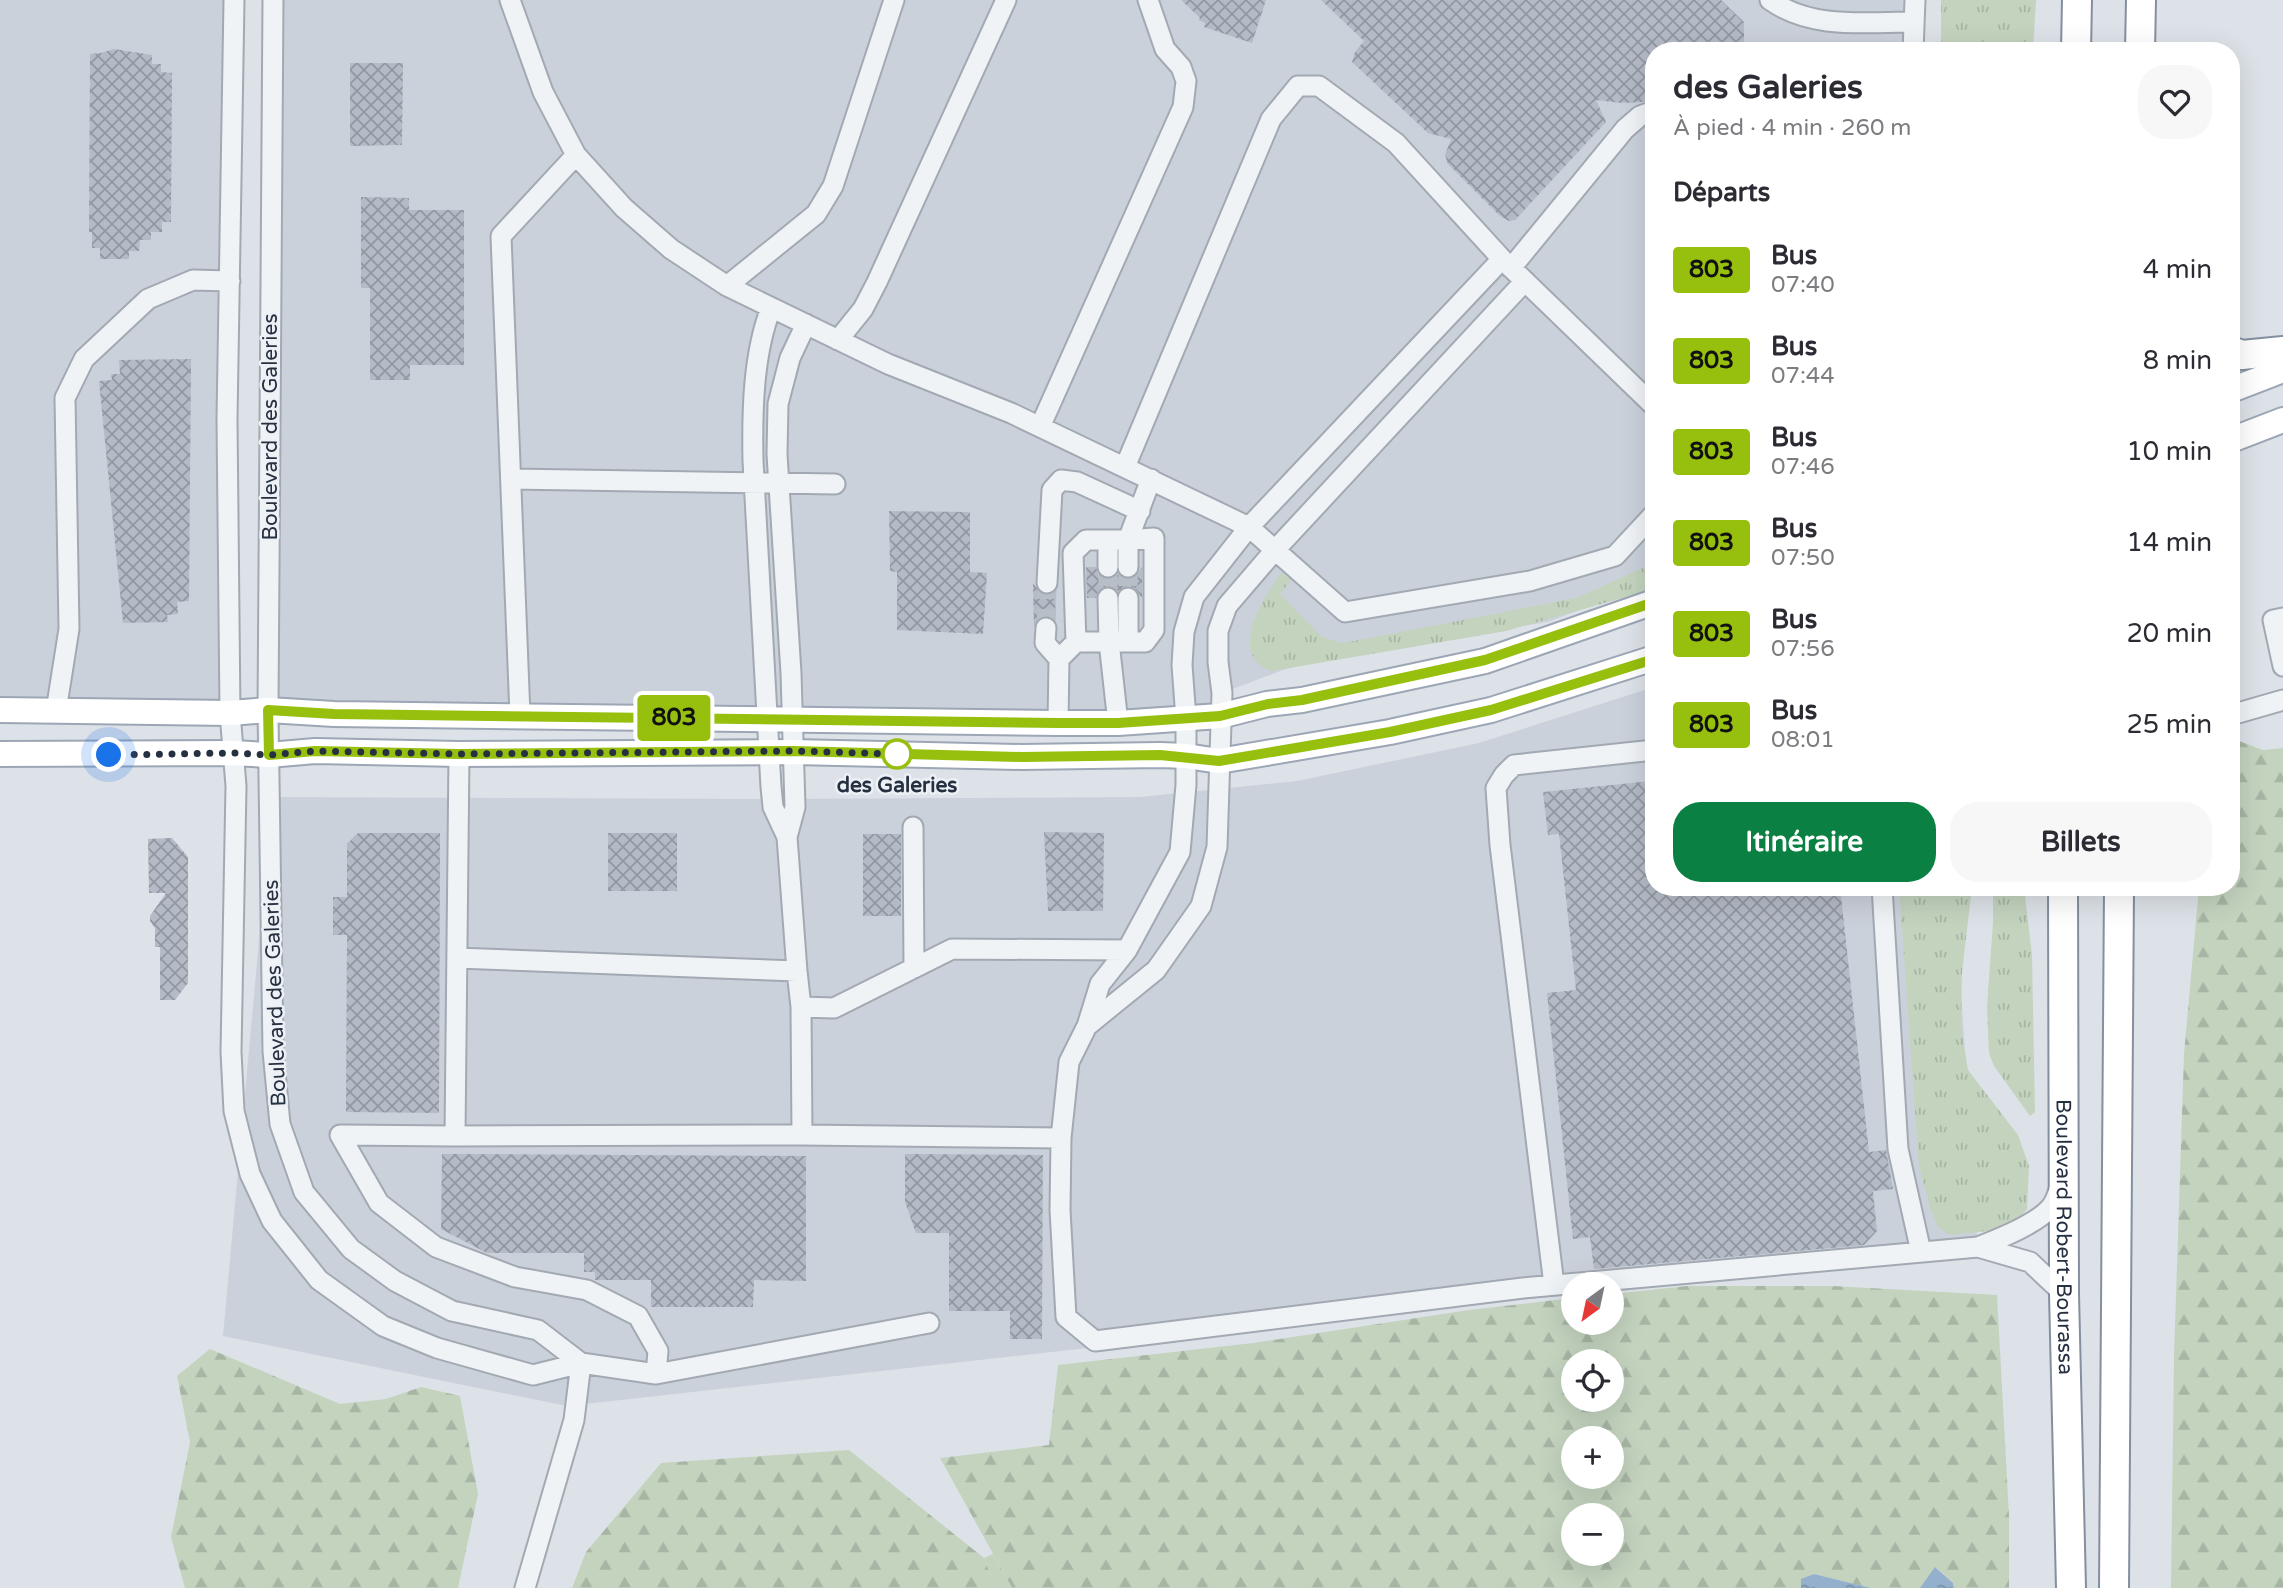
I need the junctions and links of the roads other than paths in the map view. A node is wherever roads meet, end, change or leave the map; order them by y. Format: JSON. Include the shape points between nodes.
{"nodes":[{"id":1,"x":234,"y":0,"type":"edge"},
{"id":2,"x":272,"y":0,"type":"edge"},
{"id":3,"x":510,"y":0,"type":"edge"},
{"id":4,"x":894,"y":0,"type":"edge"},
{"id":5,"x":1006,"y":0,"type":"edge"},
{"id":6,"x":1148,"y":0,"type":"edge"},
{"id":7,"x":1770,"y":0,"type":"edge"},
{"id":8,"x":1914,"y":0,"type":"edge"},
{"id":9,"x":2077,"y":0,"type":"edge"},
{"id":10,"x":2141,"y":0,"type":"edge"},
{"id":11,"x":1914,"y":22,"type":"junction"},
{"id":12,"x":1913,"y":42,"type":"edge"},
{"id":13,"x":2075,"y":42,"type":"edge"},
{"id":14,"x":2140,"y":42,"type":"edge"},
{"id":15,"x":1645,"y":114,"type":"edge"},
{"id":16,"x":576,"y":155,"type":"junction"},
{"id":17,"x":1513,"y":269,"type":"junction"},
{"id":18,"x":230,"y":281,"type":"junction"},
{"id":19,"x":727,"y":286,"type":"junction"},
{"id":20,"x":771,"y":308,"type":"junction"},
{"id":21,"x":806,"y":324,"type":"junction"},
{"id":22,"x":838,"y":340,"type":"junction"},
{"id":23,"x":2283,"y":351,"type":"edge"},
{"id":24,"x":2240,"y":354,"type":"edge"},
{"id":25,"x":2283,"y":370,"type":"edge"},
{"id":26,"x":2240,"y":387,"type":"edge"},
{"id":27,"x":1645,"y":397,"type":"edge"},
{"id":28,"x":2283,"y":420,"type":"edge"},
{"id":29,"x":1040,"y":427,"type":"junction"},
{"id":30,"x":2240,"y":437,"type":"edge"},
{"id":31,"x":1125,"y":467,"type":"junction"},
{"id":32,"x":511,"y":479,"type":"junction"},
{"id":33,"x":1151,"y":479,"type":"junction"},
{"id":34,"x":755,"y":483,"type":"junction"},
{"id":35,"x":779,"y":483,"type":"junction"},
{"id":36,"x":835,"y":484,"type":"dead end"},
{"id":37,"x":1140,"y":511,"type":"junction"},
{"id":38,"x":1645,"y":524,"type":"edge"},
{"id":39,"x":1249,"y":527,"type":"junction"},
{"id":40,"x":1108,"y":540,"type":"junction"},
{"id":41,"x":1128,"y":540,"type":"junction"},
{"id":42,"x":1048,"y":541,"type":"junction"},
{"id":43,"x":1275,"y":550,"type":"junction"},
{"id":44,"x":1073,"y":553,"type":"junction"},
{"id":45,"x":1047,"y":583,"type":"tunnel mouth"},
{"id":46,"x":1108,"y":598,"type":"tunnel mouth"},
{"id":47,"x":1128,"y":598,"type":"tunnel mouth"},
{"id":48,"x":1645,"y":605,"type":"edge"},
{"id":49,"x":2283,"y":618,"type":"edge"},
{"id":50,"x":1046,"y":628,"type":"tunnel mouth"},
{"id":51,"x":1076,"y":642,"type":"junction"},
{"id":52,"x":1118,"y":642,"type":"junction"},
{"id":53,"x":1059,"y":659,"type":"junction"},
{"id":54,"x":1645,"y":662,"type":"edge"},
{"id":55,"x":2283,"y":666,"type":"edge"},
{"id":56,"x":2283,"y":700,"type":"edge"},
{"id":57,"x":0,"y":710,"type":"edge"},
{"id":58,"x":268,"y":710,"type":"junction"},
{"id":59,"x":56,"y":711,"type":"junction"},
{"id":60,"x":2240,"y":712,"type":"edge"},
{"id":61,"x":230,"y":713,"type":"junction"},
{"id":62,"x":520,"y":716,"type":"junction"},
{"id":63,"x":1220,"y":716,"type":"junction"},
{"id":64,"x":779,"y":719,"type":"junction"},
{"id":65,"x":1186,"y":719,"type":"junction"},
{"id":66,"x":1058,"y":723,"type":"junction"},
{"id":67,"x":1118,"y":723,"type":"junction"},
{"id":68,"x":1645,"y":751,"type":"edge"},
{"id":69,"x":781,"y":752,"type":"junction"},
{"id":70,"x":233,"y":753,"type":"junction"},
{"id":71,"x":0,"y":754,"type":"edge"},
{"id":72,"x":459,"y":754,"type":"junction"},
{"id":73,"x":269,"y":755,"type":"junction"},
{"id":74,"x":1186,"y":756,"type":"junction"},
{"id":75,"x":1219,"y":761,"type":"junction"},
{"id":76,"x":913,"y":827,"type":"dead end"},
{"id":77,"x":1883,"y":896,"type":"edge"},
{"id":78,"x":2063,"y":896,"type":"edge"},
{"id":79,"x":2119,"y":896,"type":"edge"},
{"id":80,"x":1127,"y":950,"type":"junction"},
{"id":81,"x":457,"y":958,"type":"junction"},
{"id":82,"x":914,"y":968,"type":"junction"},
{"id":83,"x":797,"y":971,"type":"junction"},
{"id":84,"x":802,"y":1007,"type":"junction"},
{"id":85,"x":1087,"y":1026,"type":"junction"},
{"id":86,"x":802,"y":1135,"type":"junction"},
{"id":87,"x":455,"y":1136,"type":"junction"},
{"id":88,"x":1061,"y":1138,"type":"junction"},
{"id":89,"x":2063,"y":1179,"type":"junction"},
{"id":90,"x":1978,"y":1247,"type":"junction"},
{"id":91,"x":1921,"y":1252,"type":"junction"},
{"id":92,"x":1554,"y":1285,"type":"junction"},
{"id":93,"x":2064,"y":1294,"type":"junction"},
{"id":94,"x":929,"y":1324,"type":"dead end"},
{"id":95,"x":581,"y":1363,"type":"junction"},
{"id":96,"x":656,"y":1374,"type":"junction"},
{"id":97,"x":2071,"y":1586,"type":"edge"},
{"id":98,"x":525,"y":1588,"type":"edge"},
{"id":99,"x":2113,"y":1588,"type":"edge"}],
"edges":[{"from":1,"to":18,"type":"street","name":"Boulevard des Galeries"},
{"from":2,"to":58,"type":"street","name":"Boulevard des Galeries"},
{"from":3,"to":16,"type":"street","via":[[543,92]]},
{"from":4,"to":19,"type":"street","via":[[833,186],[816,214]]},
{"from":5,"to":22,"type":"street","via":[[877,282]]},
{"from":6,"to":29,"type":"street","via":[[1165,49],[1181,67],[1186,81],[1184,107]]},
{"from":7,"to":11,"type":"street","via":[[1803,16],[1834,23]]},
{"from":8,"to":11,"type":"street"},
{"from":9,"to":13,"type":"highway"},
{"from":10,"to":14,"type":"highway"},
{"from":11,"to":12,"type":"street"},
{"from":15,"to":17,"type":"street","via":[[1625,129]]},
{"from":16,"to":19,"type":"street","via":[[624,208],[671,250]]},
{"from":16,"to":32,"type":"street","via":[[501,236]]},
{"from":17,"to":27,"type":"street"},
{"from":17,"to":31,"type":"street","via":[[1396,143],[1319,86],[1298,86],[1272,119]]},
{"from":17,"to":39,"type":"street"},
{"from":17,"to":43,"type":"street"},
{"from":18,"to":59,"type":"street","via":[[193,280],[148,299],[84,359],[65,398],[69,629]]},
{"from":18,"to":61,"type":"street","name":"Boulevard des Galeries"},
{"from":19,"to":20,"type":"street"},
{"from":20,"to":21,"type":"street"},
{"from":20,"to":34,"type":"street","via":[[752,420]]},
{"from":21,"to":22,"type":"street"},
{"from":21,"to":35,"type":"street","via":[[790,358],[778,404]]},
{"from":22,"to":29,"type":"street"},
{"from":23,"to":24,"type":"highway"},
{"from":25,"to":26,"type":"main road"},
{"from":28,"to":30,"type":"main road"},
{"from":29,"to":31,"type":"street"},
{"from":31,"to":33,"type":"street"},
{"from":32,"to":34,"type":"street"},
{"from":32,"to":62,"type":"street"},
{"from":33,"to":37,"type":"street"},
{"from":33,"to":39,"type":"street"},
{"from":34,"to":35,"type":"street"},
{"from":34,"to":64,"type":"street"},
{"from":35,"to":36,"type":"street"},
{"from":35,"to":64,"type":"street","via":[[791,673]]},
{"from":37,"to":41,"type":"street"},
{"from":37,"to":42,"type":"street","via":[[1077,482],[1061,480],[1052,490]]},
{"from":38,"to":43,"type":"street","via":[[1615,556],[1530,581],[1345,612]]},
{"from":39,"to":43,"type":"street"},
{"from":39,"to":65,"type":"street","via":[[1194,597],[1184,632]]},
{"from":40,"to":41,"type":"street"},
{"from":40,"to":41,"type":"street","via":[[1118,567]]},
{"from":40,"to":44,"type":"street","via":[[1086,540]]},
{"from":41,"to":52,"type":"street","via":[[1154,538],[1154,630],[1145,642]]},
{"from":42,"to":44,"type":"street"},
{"from":42,"to":45,"type":"street"},
{"from":43,"to":63,"type":"street","via":[[1227,606],[1218,631]]},
{"from":44,"to":51,"type":"street"},
{"from":46,"to":52,"type":"street"},
{"from":47,"to":52,"type":"street"},
{"from":48,"to":63,"type":"main road","via":[[1485,660]]},
{"from":49,"to":55,"type":"street","via":[[2273,620]]},
{"from":50,"to":53,"type":"street","via":[[1045,643]]},
{"from":51,"to":52,"type":"street"},
{"from":51,"to":53,"type":"street"},
{"from":52,"to":67,"type":"street"},
{"from":53,"to":66,"type":"street"},
{"from":54,"to":75,"type":"main road","via":[[1491,710]]},
{"from":56,"to":60,"type":"street"},
{"from":57,"to":59,"type":"main road"},
{"from":58,"to":61,"type":"main road"},
{"from":58,"to":62,"type":"main road"},
{"from":58,"to":73,"type":"street","name":"Boulevard des Galeries"},
{"from":59,"to":61,"type":"main road"},
{"from":61,"to":70,"type":"street","name":"Boulevard des Galeries"},
{"from":62,"to":64,"type":"main road"},
{"from":63,"to":65,"type":"main road"},
{"from":63,"to":75,"type":"street"},
{"from":64,"to":66,"type":"main road"},
{"from":64,"to":69,"type":"street"},
{"from":65,"to":67,"type":"main road"},
{"from":65,"to":74,"type":"street"},
{"from":66,"to":67,"type":"main road"},
{"from":68,"to":92,"type":"street","via":[[1514,765],[1496,788]]},
{"from":69,"to":72,"type":"main road"},
{"from":69,"to":74,"type":"main road"},
{"from":69,"to":83,"type":"street","via":[[773,807],[787,837]]},
{"from":70,"to":71,"type":"main road"},
{"from":70,"to":73,"type":"main road"},
{"from":70,"to":95,"type":"street","name":"Boulevard des Galeries","via":[[234,1111],[250,1174],[272,1221],[319,1280],[383,1326],[437,1348],[533,1375]]},
{"from":72,"to":73,"type":"main road","via":[[315,751]]},
{"from":72,"to":81,"type":"street"},
{"from":73,"to":95,"type":"street","name":"Boulevard des Galeries","via":[[273,1051],[280,1124],[304,1192],[351,1249],[394,1282],[452,1311],[538,1330]]},
{"from":74,"to":75,"type":"main road"},
{"from":74,"to":80,"type":"street","via":[[1180,852]]},
{"from":75,"to":85,"type":"street","via":[[1217,847],[1201,906],[1156,970]]},
{"from":76,"to":82,"type":"street"},
{"from":77,"to":91,"type":"street","via":[[1898,1149]]},
{"from":78,"to":89,"type":"highway","name":"Boulevard Robert-Bourassa"},
{"from":79,"to":99,"type":"highway"},
{"from":80,"to":82,"type":"street","via":[[952,949]]},
{"from":80,"to":85,"type":"street","via":[[1100,984]]},
{"from":81,"to":83,"type":"street"},
{"from":81,"to":87,"type":"street"},
{"from":82,"to":84,"type":"street","via":[[834,1008]]},
{"from":83,"to":84,"type":"street"},
{"from":84,"to":86,"type":"street"},
{"from":85,"to":88,"type":"street","via":[[1069,1062]]},
{"from":86,"to":87,"type":"street"},
{"from":86,"to":88,"type":"street"},
{"from":87,"to":96,"type":"street","via":[[340,1135],[379,1203],[436,1247],[515,1277],[587,1290],[638,1316],[658,1351]]},
{"from":88,"to":92,"type":"street","via":[[1066,1317],[1095,1341]]},
{"from":89,"to":90,"type":"street","via":[[2046,1211]]},
{"from":89,"to":93,"type":"highway","name":"Boulevard Robert-Bourassa"},
{"from":90,"to":91,"type":"street"},
{"from":90,"to":93,"type":"street","via":[[2030,1262]]},
{"from":91,"to":92,"type":"street"},
{"from":93,"to":97,"type":"highway","name":"Boulevard Robert-Bourassa"},
{"from":94,"to":96,"type":"street"},
{"from":95,"to":96,"type":"street"},
{"from":95,"to":98,"type":"street","via":[[574,1420]]}]}
